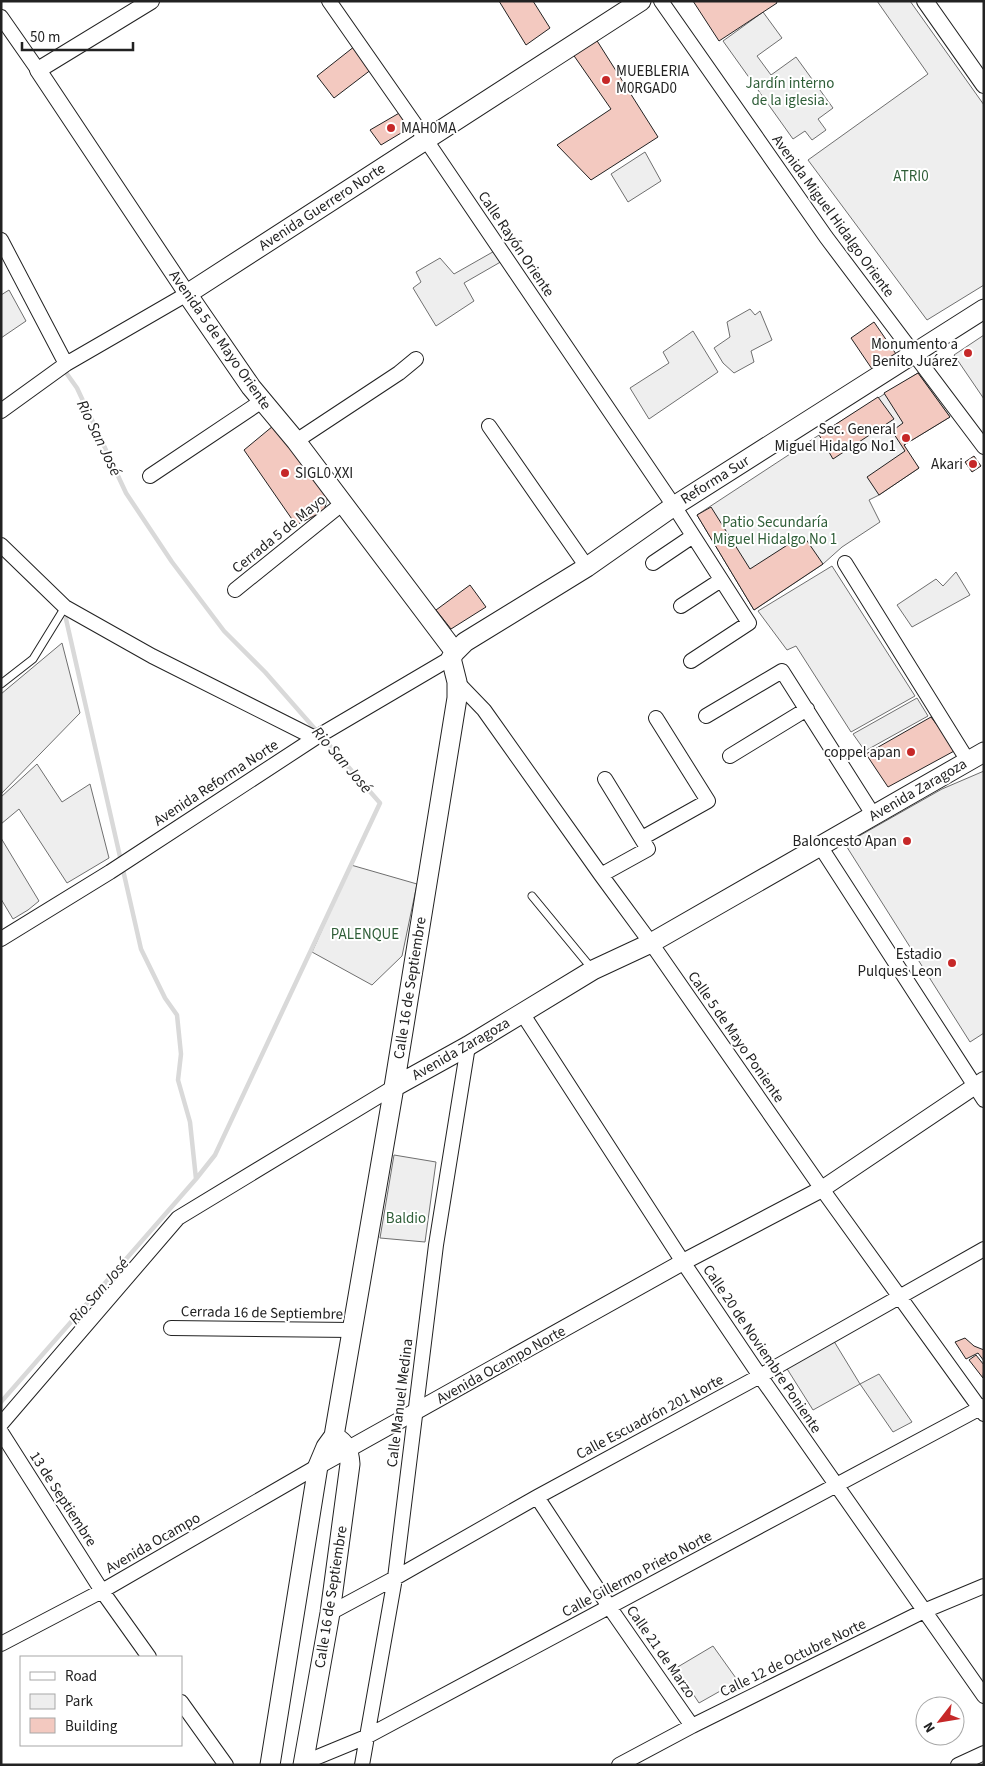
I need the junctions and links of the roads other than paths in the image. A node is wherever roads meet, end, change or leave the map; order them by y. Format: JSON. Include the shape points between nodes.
{"nodes":[{"id":1,"x":150,"y":1,"type":"edge"},
{"id":2,"x":329,"y":1,"type":"edge"},
{"id":3,"x":641,"y":1,"type":"edge"},
{"id":4,"x":661,"y":1,"type":"edge"},
{"id":5,"x":925,"y":1,"type":"edge"},
{"id":6,"x":1,"y":17,"type":"edge"},
{"id":7,"x":38,"y":70,"type":"junction"},
{"id":8,"x":984,"y":85,"type":"edge"},
{"id":9,"x":426,"y":140,"type":"junction"},
{"id":10,"x":1,"y":240,"type":"edge"},
{"id":11,"x":187,"y":294,"type":"junction"},
{"id":12,"x":984,"y":309,"type":"edge"},
{"id":13,"x":914,"y":354,"type":"junction"},
{"id":14,"x":416,"y":359,"type":"dead end"},
{"id":15,"x":66,"y":364,"type":"junction"},
{"id":16,"x":262,"y":401,"type":"junction"},
{"id":17,"x":1,"y":411,"type":"edge"},
{"id":18,"x":489,"y":426,"type":"dead end"},
{"id":19,"x":296,"y":441,"type":"junction"},
{"id":20,"x":984,"y":447,"type":"edge"},
{"id":21,"x":150,"y":476,"type":"dead end"},
{"id":22,"x":343,"y":503,"type":"junction"},
{"id":23,"x":674,"y":506,"type":"junction"},
{"id":24,"x":693,"y":536,"type":"junction"},
{"id":25,"x":1,"y":546,"type":"edge"},
{"id":26,"x":653,"y":563,"type":"dead end"},
{"id":27,"x":845,"y":563,"type":"dead end"},
{"id":28,"x":587,"y":567,"type":"junction"},
{"id":29,"x":721,"y":580,"type":"junction"},
{"id":30,"x":235,"y":590,"type":"dead end"},
{"id":31,"x":681,"y":606,"type":"dead end"},
{"id":32,"x":65,"y":607,"type":"junction"},
{"id":33,"x":453,"y":655,"type":"junction"},
{"id":34,"x":691,"y":661,"type":"dead end"},
{"id":35,"x":457,"y":682,"type":"junction"},
{"id":36,"x":1,"y":684,"type":"edge"},
{"id":37,"x":807,"y":709,"type":"junction"},
{"id":38,"x":706,"y":716,"type":"dead end"},
{"id":39,"x":656,"y":718,"type":"dead end"},
{"id":40,"x":315,"y":738,"type":"junction"},
{"id":41,"x":730,"y":756,"type":"dead end"},
{"id":42,"x":976,"y":757,"type":"edge"},
{"id":43,"x":605,"y":780,"type":"dead end"},
{"id":44,"x":874,"y":816,"type":"junction"},
{"id":45,"x":642,"y":838,"type":"junction"},
{"id":46,"x":820,"y":846,"type":"junction"},
{"id":47,"x":601,"y":876,"type":"junction"},
{"id":48,"x":532,"y":896,"type":"dead end"},
{"id":49,"x":1,"y":939,"type":"edge"},
{"id":50,"x":651,"y":942,"type":"junction"},
{"id":51,"x":593,"y":970,"type":"junction"},
{"id":52,"x":522,"y":1013,"type":"junction"},
{"id":53,"x":468,"y":1046,"type":"junction"},
{"id":54,"x":979,"y":1083,"type":"edge"},
{"id":55,"x":394,"y":1087,"type":"junction"},
{"id":56,"x":984,"y":1100,"type":"edge"},
{"id":57,"x":822,"y":1189,"type":"junction"},
{"id":58,"x":984,"y":1249,"type":"edge"},
{"id":59,"x":683,"y":1262,"type":"junction"},
{"id":60,"x":899,"y":1296,"type":"junction"},
{"id":61,"x":171,"y":1328,"type":"dead end"},
{"id":62,"x":352,"y":1330,"type":"junction"},
{"id":63,"x":760,"y":1376,"type":"junction"},
{"id":64,"x":982,"y":1409,"type":"edge"},
{"id":65,"x":415,"y":1413,"type":"junction"},
{"id":66,"x":1,"y":1424,"type":"edge"},
{"id":67,"x":1,"y":1432,"type":"edge"},
{"id":68,"x":334,"y":1436,"type":"junction"},
{"id":69,"x":349,"y":1450,"type":"junction"},
{"id":70,"x":318,"y":1466,"type":"junction"},
{"id":71,"x":835,"y":1485,"type":"junction"},
{"id":72,"x":537,"y":1497,"type":"junction"},
{"id":73,"x":395,"y":1578,"type":"junction"},
{"id":74,"x":984,"y":1586,"type":"edge"},
{"id":75,"x":102,"y":1591,"type":"junction"},
{"id":76,"x":610,"y":1608,"type":"junction"},
{"id":77,"x":924,"y":1611,"type":"junction"},
{"id":78,"x":330,"y":1613,"type":"junction"},
{"id":79,"x":1,"y":1644,"type":"edge"},
{"id":80,"x":148,"y":1656,"type":"edge"},
{"id":81,"x":984,"y":1696,"type":"edge"},
{"id":82,"x":182,"y":1703,"type":"edge"},
{"id":83,"x":692,"y":1726,"type":"junction"},
{"id":84,"x":366,"y":1737,"type":"junction"},
{"id":85,"x":984,"y":1753,"type":"edge"},
{"id":86,"x":303,"y":1764,"type":"edge"},
{"id":87,"x":226,"y":1765,"type":"edge"},
{"id":88,"x":270,"y":1765,"type":"edge"},
{"id":89,"x":362,"y":1765,"type":"edge"},
{"id":90,"x":619,"y":1765,"type":"edge"},
{"id":91,"x":958,"y":1765,"type":"edge"}],
"edges":[{"from":1,"to":7,"type":"street"},
{"from":2,"to":9,"type":"street","name":"Calle Rayón Oriente"},
{"from":3,"to":9,"type":"main road","name":"Avenida Guerrero Norte"},
{"from":4,"to":13,"type":"street","name":"Avenida Miguel Hidalgo Oriente","via":[[826,238]]},
{"from":5,"to":8,"type":"street"},
{"from":6,"to":7,"type":"street","name":"Avenida 5 de Mayo Oriente"},
{"from":7,"to":11,"type":"street","name":"Avenida 5 de Mayo Oriente"},
{"from":9,"to":11,"type":"main road","name":"Avenida Guerrero Norte"},
{"from":9,"to":23,"type":"street","name":"Calle Rayón Oriente"},
{"from":10,"to":15,"type":"street"},
{"from":11,"to":15,"type":"street","name":"Avenida Guerrero Norte"},
{"from":11,"to":16,"type":"main road","name":"Avenida 5 de Mayo Oriente"},
{"from":12,"to":13,"type":"main road","name":"Reforma Sur"},
{"from":13,"to":20,"type":"street","name":"Avenida Miguel Hidalgo Oriente"},
{"from":13,"to":23,"type":"main road","name":"Reforma Sur"},
{"from":14,"to":19,"type":"street","via":[[400,373]]},
{"from":15,"to":17,"type":"street","name":"Avenida Guerrero Norte"},
{"from":16,"to":19,"type":"main road","name":"Avenida 5 de Mayo Oriente"},
{"from":16,"to":21,"type":"street"},
{"from":18,"to":28,"type":"street"},
{"from":19,"to":22,"type":"main road","name":"Avenida 5 de Mayo Oriente"},
{"from":22,"to":30,"type":"street","name":"Cerrada 5 de Mayo"},
{"from":22,"to":33,"type":"main road","name":"Avenida 5 de Mayo Oriente"},
{"from":23,"to":24,"type":"street","name":"Calle Rayón Oriente"},
{"from":23,"to":28,"type":"main road","name":"Reforma Sur"},
{"from":24,"to":26,"type":"street"},
{"from":24,"to":29,"type":"street","name":"Calle Rayón Oriente"},
{"from":25,"to":32,"type":"street"},
{"from":27,"to":42,"type":"street"},
{"from":28,"to":33,"type":"main road","name":"Reforma Sur","via":[[465,642]]},
{"from":29,"to":31,"type":"street"},
{"from":29,"to":34,"type":"street","name":"Calle Rayón Oriente","via":[[749,623]]},
{"from":32,"to":36,"type":"lane","via":[[34,659]]},
{"from":32,"to":40,"type":"street","via":[[152,656]]},
{"from":33,"to":35,"type":"main road","name":"Calle 16 de Septiembre"},
{"from":33,"to":40,"type":"street","name":"Avenida Reforma Norte"},
{"from":35,"to":47,"type":"street","name":"Calle 5 de Mayo Poniente","via":[[484,710]]},
{"from":35,"to":55,"type":"main road","name":"Calle 16 de Septiembre"},
{"from":37,"to":38,"type":"street","via":[[782,671]]},
{"from":37,"to":41,"type":"street"},
{"from":37,"to":44,"type":"street"},
{"from":39,"to":45,"type":"street","via":[[708,801]]},
{"from":40,"to":49,"type":"street","name":"Avenida Reforma Norte"},
{"from":42,"to":44,"type":"main road","name":"Avenida Zaragoza"},
{"from":43,"to":45,"type":"street"},
{"from":44,"to":46,"type":"main road","name":"Avenida Zaragoza"},
{"from":45,"to":47,"type":"street","via":[[648,849]]},
{"from":46,"to":50,"type":"main road","name":"Avenida Zaragoza"},
{"from":46,"to":54,"type":"street"},
{"from":47,"to":50,"type":"street","name":"Calle 5 de Mayo Poniente"},
{"from":48,"to":51,"type":"lane"},
{"from":50,"to":51,"type":"main road","name":"Avenida Zaragoza"},
{"from":50,"to":57,"type":"street","name":"Calle 5 de Mayo Poniente"},
{"from":51,"to":52,"type":"main road","name":"Avenida Zaragoza"},
{"from":52,"to":53,"type":"main road","name":"Avenida Zaragoza"},
{"from":52,"to":59,"type":"street","name":"Calle 20 de Noviembre Poniente"},
{"from":53,"to":55,"type":"main road","name":"Avenida Zaragoza"},
{"from":53,"to":65,"type":"street","name":"Calle Manuel Medina","via":[[436,1245]]},
{"from":54,"to":56,"type":"street"},
{"from":54,"to":57,"type":"street"},
{"from":55,"to":62,"type":"main road","name":"Calle 16 de Septiembre"},
{"from":55,"to":66,"type":"street","name":"Avenida Zaragoza","via":[[178,1218]]},
{"from":57,"to":59,"type":"street"},
{"from":57,"to":60,"type":"street","name":"Calle 5 de Mayo Poniente"},
{"from":58,"to":60,"type":"street","name":"Calle Escuadrón 201 Norte"},
{"from":59,"to":63,"type":"street","name":"Calle 20 de Noviembre Poniente"},
{"from":59,"to":65,"type":"street","name":"Avenida Ocampo Norte"},
{"from":60,"to":63,"type":"street","name":"Calle Escuadrón 201 Norte"},
{"from":60,"to":64,"type":"street","name":"Calle 5 de Mayo Poniente"},
{"from":61,"to":62,"type":"street","name":"Cerrada 16 de Septiembre"},
{"from":62,"to":68,"type":"main road","name":"Calle 16 de Septiembre"},
{"from":63,"to":71,"type":"street","name":"Calle 20 de Noviembre Poniente"},
{"from":63,"to":72,"type":"street","name":"Calle Escuadrón 201 Norte"},
{"from":64,"to":71,"type":"street","name":"Calle Gillermo Prieto Norte"},
{"from":65,"to":69,"type":"street","name":"Avenida Ocampo Norte"},
{"from":65,"to":73,"type":"street","name":"Calle Manuel Medina"},
{"from":67,"to":75,"type":"street","name":"13 de Septiembre"},
{"from":68,"to":69,"type":"main road"},
{"from":68,"to":70,"type":"main road","name":"Calle 16 de Septiembre"},
{"from":69,"to":70,"type":"street","name":"Avenida Ocampo Norte"},
{"from":69,"to":78,"type":"main road","name":"Calle 16 de Septiembre","via":[[350,1464]]},
{"from":70,"to":75,"type":"street","name":"Avenida Ocampo"},
{"from":70,"to":88,"type":"main road","name":"Calle 16 de Septiembre"},
{"from":71,"to":76,"type":"street","name":"Calle Gillermo Prieto Norte"},
{"from":71,"to":77,"type":"street","name":"Calle 20 de Noviembre Poniente"},
{"from":72,"to":73,"type":"street","name":"Calle Escuadrón 201 Norte"},
{"from":72,"to":76,"type":"street","name":"Calle 21 de Marzo"},
{"from":73,"to":78,"type":"street","name":"Calle Escuadrón 201 Norte"},
{"from":73,"to":84,"type":"street","name":"Calle Manuel Medina"},
{"from":74,"to":77,"type":"street","name":"Calle 12 de Octubre Norte"},
{"from":75,"to":79,"type":"street","name":"Avenida Ocampo"},
{"from":75,"to":80,"type":"street","name":"13 de Septiembre"},
{"from":76,"to":83,"type":"street","name":"Calle 21 de Marzo"},
{"from":76,"to":84,"type":"street","name":"Calle Gillermo Prieto Norte"},
{"from":77,"to":81,"type":"street","name":"Calle 20 de Noviembre Poniente"},
{"from":77,"to":83,"type":"street","name":"Calle 12 de Octubre Norte"},
{"from":78,"to":86,"type":"main road","name":"Calle 16 de Septiembre"},
{"from":82,"to":87,"type":"street"},
{"from":83,"to":90,"type":"street","name":"Calle 12 de Octubre Norte"},
{"from":84,"to":86,"type":"street","name":"Calle Gillermo Prieto Norte"},
{"from":84,"to":89,"type":"street","name":"Calle Manuel Medina"},
{"from":85,"to":91,"type":"street"}]}
